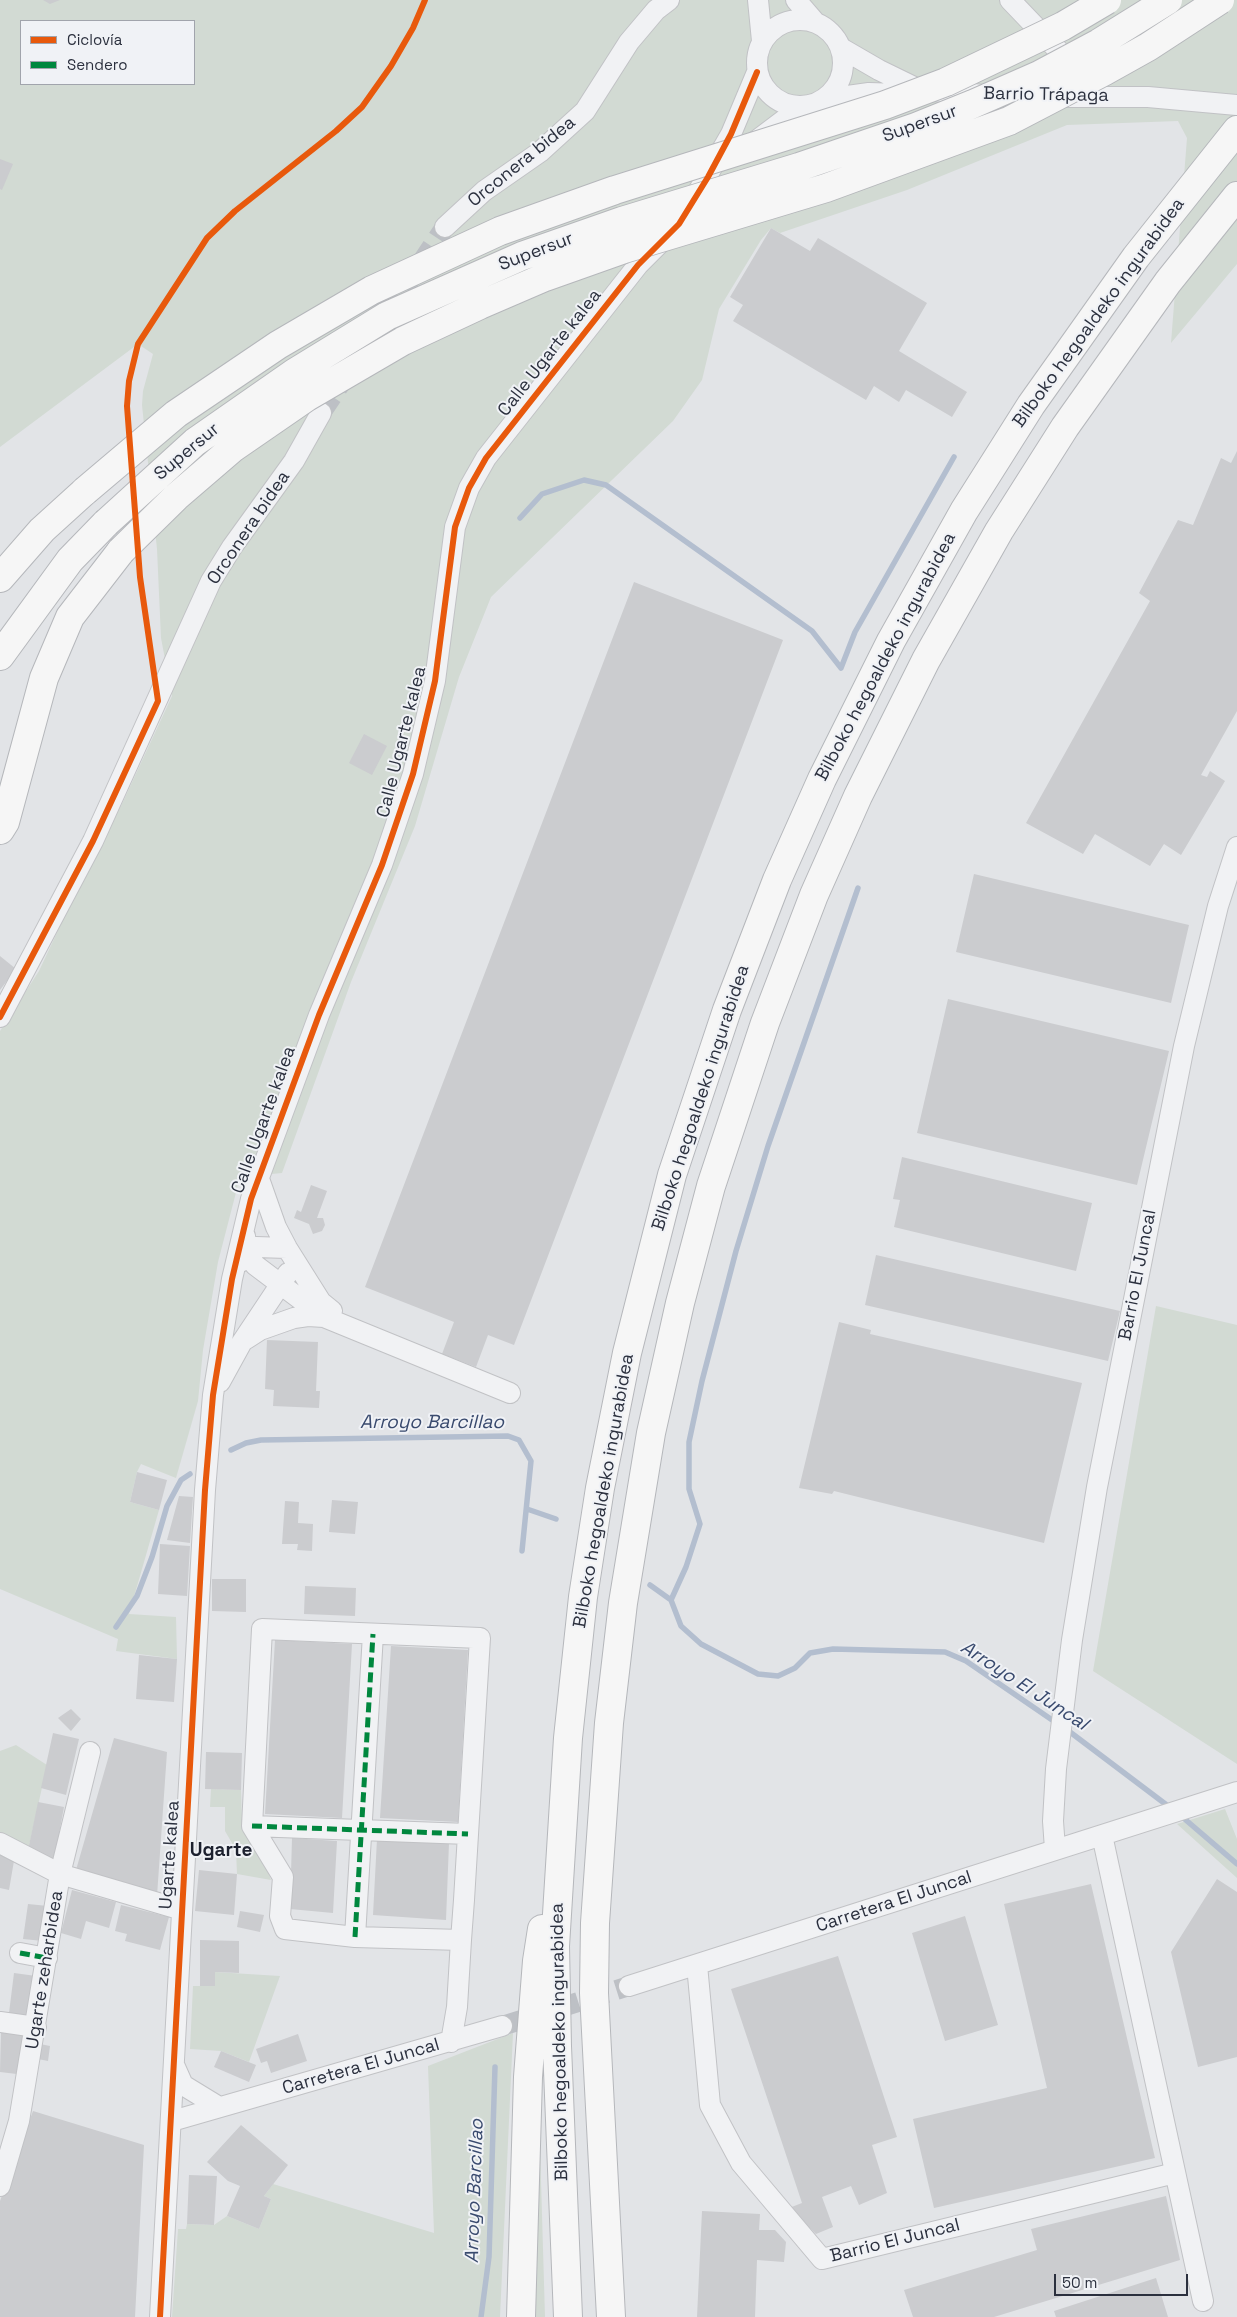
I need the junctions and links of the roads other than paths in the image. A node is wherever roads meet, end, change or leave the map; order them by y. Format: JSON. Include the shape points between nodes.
{"nodes":[{"id":1,"x":669,"y":0,"type":"edge"},
{"id":2,"x":758,"y":0,"type":"edge"},
{"id":3,"x":796,"y":0,"type":"edge"},
{"id":4,"x":1010,"y":0,"type":"edge"},
{"id":5,"x":1106,"y":0,"type":"edge"},
{"id":6,"x":1168,"y":0,"type":"edge"},
{"id":7,"x":1220,"y":0,"type":"edge"},
{"id":8,"x":815,"y":22,"type":"junction"},
{"id":9,"x":762,"y":40,"type":"junction"},
{"id":10,"x":841,"y":48,"type":"junction"},
{"id":11,"x":757,"y":72,"type":"junction"},
{"id":12,"x":920,"y":90,"type":"junction"},
{"id":13,"x":1100,"y":96,"type":"junction"},
{"id":14,"x":826,"y":99,"type":"junction"},
{"id":15,"x":1237,"y":105,"type":"edge"},
{"id":16,"x":801,"y":107,"type":"junction"},
{"id":17,"x":1237,"y":130,"type":"edge"},
{"id":18,"x":708,"y":177,"type":"junction"},
{"id":19,"x":1237,"y":196,"type":"edge"},
{"id":20,"x":445,"y":227,"type":"tunnel mouth"},
{"id":21,"x":321,"y":413,"type":"tunnel mouth"},
{"id":22,"x":0,"y":578,"type":"edge"},
{"id":23,"x":0,"y":656,"type":"edge"},
{"id":24,"x":0,"y":830,"type":"edge"},
{"id":25,"x":1237,"y":847,"type":"edge"},
{"id":26,"x":0,"y":1017,"type":"edge"},
{"id":27,"x":258,"y":1176,"type":"junction"},
{"id":28,"x":251,"y":1199,"type":"junction"},
{"id":29,"x":246,"y":1253,"type":"junction"},
{"id":30,"x":291,"y":1255,"type":"junction"},
{"id":31,"x":282,"y":1284,"type":"junction"},
{"id":32,"x":227,"y":1311,"type":"junction"},
{"id":33,"x":324,"y":1317,"type":"junction"},
{"id":34,"x":352,"y":1330,"type":"junction"},
{"id":35,"x":242,"y":1342,"type":"junction"},
{"id":36,"x":510,"y":1394,"type":"dead end"},
{"id":37,"x":213,"y":1395,"type":"junction"},
{"id":38,"x":373,"y":1634,"type":"junction"},
{"id":39,"x":90,"y":1752,"type":"dead end"},
{"id":40,"x":1237,"y":1792,"type":"edge"},
{"id":41,"x":563,"y":1804,"type":"junction"},
{"id":42,"x":252,"y":1826,"type":"junction"},
{"id":43,"x":362,"y":1831,"type":"junction"},
{"id":44,"x":468,"y":1834,"type":"junction"},
{"id":45,"x":1102,"y":1835,"type":"junction"},
{"id":46,"x":0,"y":1843,"type":"edge"},
{"id":47,"x":1056,"y":1849,"type":"junction"},
{"id":48,"x":60,"y":1874,"type":"junction"},
{"id":49,"x":182,"y":1910,"type":"junction"},
{"id":50,"x":355,"y":1937,"type":"junction"},
{"id":51,"x":462,"y":1940,"type":"junction"},
{"id":52,"x":20,"y":1953,"type":"dead end"},
{"id":53,"x":47,"y":1958,"type":"junction"},
{"id":54,"x":697,"y":1965,"type":"junction"},
{"id":55,"x":629,"y":1986,"type":"tunnel mouth"},
{"id":56,"x":0,"y":2022,"type":"edge"},
{"id":57,"x":502,"y":2026,"type":"tunnel mouth"},
{"id":58,"x":36,"y":2027,"type":"junction"},
{"id":59,"x":451,"y":2042,"type":"junction"},
{"id":60,"x":174,"y":2066,"type":"junction"},
{"id":61,"x":220,"y":2107,"type":"junction"},
{"id":62,"x":172,"y":2121,"type":"junction"},
{"id":63,"x":1175,"y":2173,"type":"junction"},
{"id":64,"x":0,"y":2186,"type":"edge"},
{"id":65,"x":1203,"y":2301,"type":"dead end"},
{"id":66,"x":160,"y":2317,"type":"edge"},
{"id":67,"x":521,"y":2317,"type":"edge"},
{"id":68,"x":568,"y":2317,"type":"edge"},
{"id":69,"x":611,"y":2317,"type":"edge"}],
"edges":[{"from":1,"to":20,"type":"street","name":"Orconera bidea","via":[[656,10],[629,42],[584,111],[540,152],[484,191]]},
{"from":2,"to":9,"type":"street"},
{"from":3,"to":8,"type":"street"},
{"from":4,"to":13,"type":"street"},
{"from":5,"to":22,"type":"highway","name":"Supersur","bridge":true,"via":[[1063,26],[946,82],[500,231],[372,290],[278,345],[176,414],[42,530]]},
{"from":6,"to":23,"type":"highway","name":"Supersur","bridge":true,"via":[[1038,75],[973,104],[799,167],[622,221],[522,256],[387,316],[294,373],[195,442],[70,560]]},
{"from":7,"to":24,"type":"highway","bridge":true,"via":[[1131,57],[1009,121],[826,188],[624,249],[480,305],[403,341],[307,398],[232,448],[121,551],[70,617],[44,678],[5,822]]},
{"from":8,"to":9,"type":"street","via":[[800,19],[785,22]]},
{"from":8,"to":10,"type":"street","via":[[831,32]]},
{"from":9,"to":11,"type":"street","via":[[756,61]]},
{"from":10,"to":12,"type":"street"},
{"from":10,"to":14,"type":"street","via":[[842,76]]},
{"from":11,"to":16,"type":"street","via":[[773,97]]},
{"from":11,"to":18,"type":"street","name":"Calle Ugarte kalea","via":[[731,134]]},
{"from":12,"to":13,"type":"street","name":"Barrio Trápaga","via":[[1011,98]]},
{"from":12,"to":14,"type":"street","name":"Barrio Trápaga"},
{"from":13,"to":15,"type":"street","name":"Barrio Trápaga"},
{"from":14,"to":16,"type":"street"},
{"from":16,"to":18,"type":"street"},
{"from":17,"to":41,"type":"highway","name":"Bilboko hegoaldeko ingurabidea","via":[[1182,197],[1073,343],[964,510],[867,686],[802,823],[752,943],[672,1175],[627,1353],[600,1488],[583,1598]]},
{"from":18,"to":27,"type":"street","name":"Calle Ugarte kalea","via":[[679,224],[626,280],[486,458],[469,488],[455,527],[435,681],[410,783],[382,864],[319,1015]]},
{"from":19,"to":69,"type":"highway","name":"Bilboko hegoaldeko ingurabidea","via":[[1106,366],[1042,463],[976,570],[903,704],[858,796],[800,931],[711,1186],[680,1302],[648,1451],[623,1603],[609,1723],[594,1993]]},
{"from":21,"to":26,"type":"street","name":"Orconera bidea","via":[[294,461],[211,581],[93,841]]},
{"from":25,"to":47,"type":"street","name":"Barrio El Juncal","via":[[1218,906],[1184,1046],[1096,1487],[1059,1745],[1053,1821]]},
{"from":27,"to":28,"type":"street","name":"Calle Ugarte kalea"},
{"from":27,"to":30,"type":"street","via":[[272,1219]]},
{"from":28,"to":29,"type":"street","via":[[245,1236]]},
{"from":28,"to":32,"type":"street","name":"Calle Ugarte kalea"},
{"from":29,"to":30,"type":"street","via":[[256,1247]]},
{"from":29,"to":31,"type":"street","via":[[255,1265]]},
{"from":29,"to":32,"type":"street","via":[[238,1265],[233,1297]]},
{"from":30,"to":31,"type":"street"},
{"from":30,"to":34,"type":"street","via":[[321,1302]]},
{"from":31,"to":33,"type":"street"},
{"from":31,"to":35,"type":"street"},
{"from":32,"to":37,"type":"street","name":"Calle Ugarte kalea"},
{"from":33,"to":34,"type":"street"},
{"from":33,"to":35,"type":"street","via":[[308,1316],[278,1323]]},
{"from":34,"to":36,"type":"street"},
{"from":35,"to":37,"type":"street"},
{"from":37,"to":49,"type":"street","name":"Ugarte kalea"},
{"from":38,"to":42,"type":"street","via":[[262,1629]]},
{"from":38,"to":43,"type":"street"},
{"from":38,"to":44,"type":"street","via":[[480,1638]]},
{"from":39,"to":48,"type":"street","name":"Ugarte zeharbidea"},
{"from":40,"to":45,"type":"street","name":"Carretera El Juncal"},
{"from":41,"to":67,"type":"highway","via":[[537,1960],[528,2077]]},
{"from":41,"to":68,"type":"highway","name":"Bilboko hegoaldeko ingurabidea","via":[[555,1946]]},
{"from":42,"to":43,"type":"street"},
{"from":42,"to":50,"type":"street","via":[[283,1878],[280,1916],[285,1929]]},
{"from":43,"to":44,"type":"street"},
{"from":43,"to":50,"type":"street"},
{"from":44,"to":51,"type":"street"},
{"from":45,"to":47,"type":"street","name":"Carretera El Juncal"},
{"from":45,"to":63,"type":"street"},
{"from":46,"to":48,"type":"street"},
{"from":47,"to":54,"type":"street","name":"Carretera El Juncal"},
{"from":48,"to":49,"type":"street"},
{"from":48,"to":53,"type":"street","name":"Ugarte zeharbidea"},
{"from":49,"to":60,"type":"street","name":"Ugarte kalea"},
{"from":50,"to":51,"type":"street"},
{"from":51,"to":59,"type":"street"},
{"from":52,"to":53,"type":"street"},
{"from":53,"to":58,"type":"street","name":"Ugarte zeharbidea"},
{"from":54,"to":55,"type":"street","name":"Carretera El Juncal"},
{"from":54,"to":63,"type":"street","name":"Barrio El Juncal","via":[[710,2105],[741,2163],[822,2259]]},
{"from":56,"to":58,"type":"street"},
{"from":57,"to":59,"type":"street","name":"Carretera El Juncal"},
{"from":58,"to":64,"type":"street","name":"Ugarte zeharbidea","via":[[19,2121]]},
{"from":59,"to":61,"type":"street","name":"Carretera El Juncal"},
{"from":60,"to":61,"type":"street","via":[[183,2085]]},
{"from":60,"to":62,"type":"street","name":"Ugarte kalea"},
{"from":61,"to":62,"type":"street","name":"Carretera El Juncal"},
{"from":62,"to":66,"type":"street","name":"Ugarte kalea"},
{"from":63,"to":65,"type":"street"}]}
